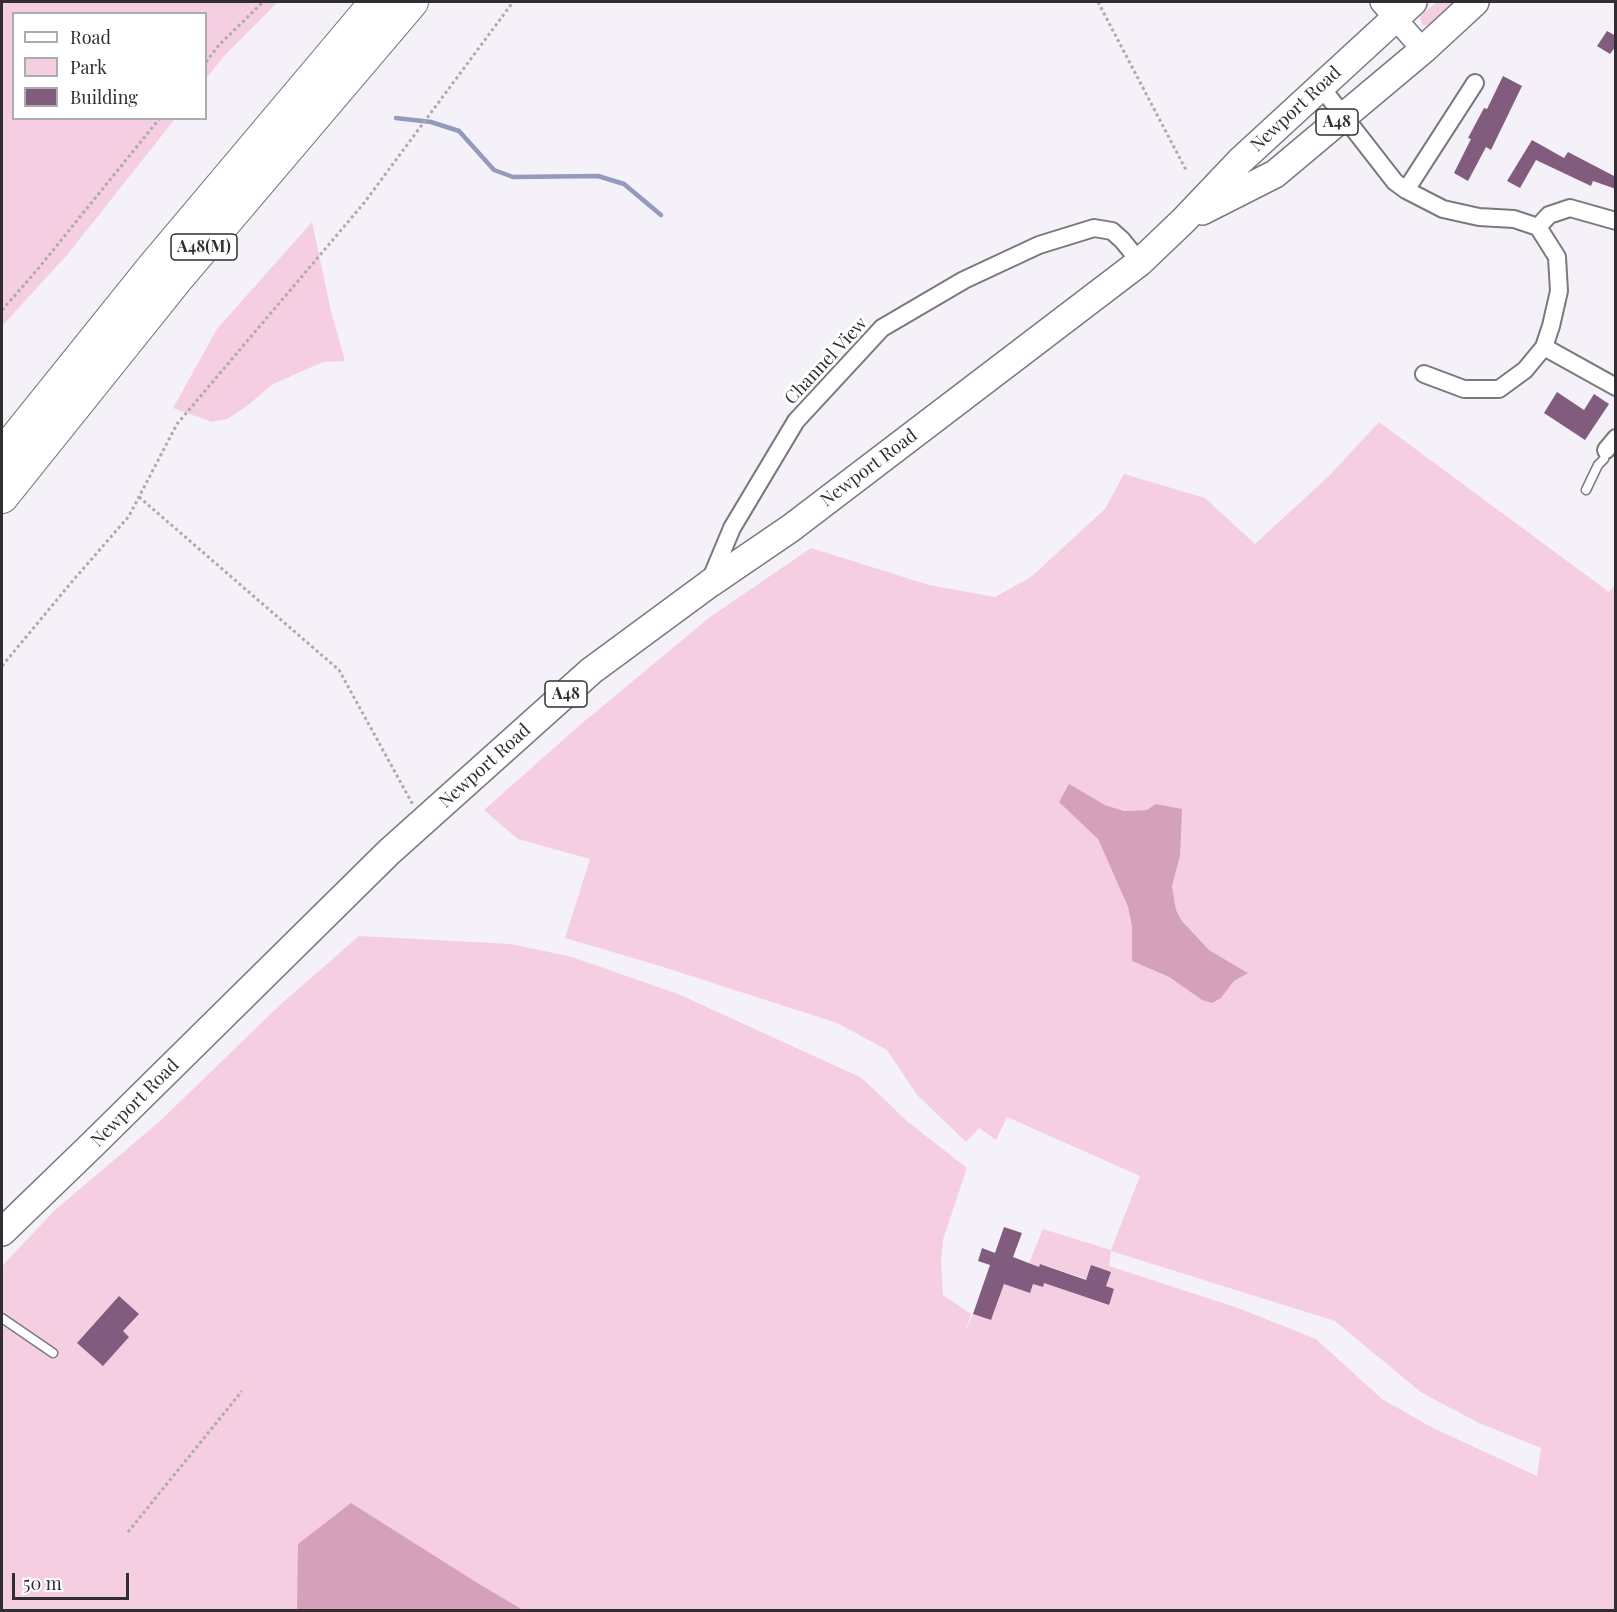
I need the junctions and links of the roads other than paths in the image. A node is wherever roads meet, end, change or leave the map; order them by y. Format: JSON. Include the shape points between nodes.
{"nodes":[{"id":1,"x":376,"y":2,"type":"edge"},
{"id":2,"x":412,"y":2,"type":"edge"},
{"id":3,"x":1475,"y":2,"type":"edge"},
{"id":4,"x":1396,"y":7,"type":"edge"},
{"id":5,"x":1423,"y":50,"type":"junction"},
{"id":6,"x":1475,"y":84,"type":"dead end"},
{"id":7,"x":1321,"y":87,"type":"junction"},
{"id":8,"x":1344,"y":116,"type":"junction"},
{"id":9,"x":1406,"y":190,"type":"junction"},
{"id":10,"x":1185,"y":220,"type":"junction"},
{"id":11,"x":1616,"y":221,"type":"edge"},
{"id":12,"x":1538,"y":227,"type":"junction"},
{"id":13,"x":1140,"y":262,"type":"junction"},
{"id":14,"x":1544,"y":347,"type":"junction"},
{"id":15,"x":1424,"y":374,"type":"dead end"},
{"id":16,"x":1616,"y":387,"type":"edge"},
{"id":17,"x":1611,"y":444,"type":"edge"},
{"id":18,"x":2,"y":455,"type":"edge"},
{"id":19,"x":1586,"y":490,"type":"dead end"},
{"id":20,"x":2,"y":497,"type":"edge"},
{"id":21,"x":709,"y":584,"type":"junction"},
{"id":22,"x":2,"y":1232,"type":"edge"},
{"id":23,"x":2,"y":1318,"type":"edge"},
{"id":24,"x":53,"y":1353,"type":"dead end"}],
"edges":[{"from":1,"to":18,"type":"highway","number":"A48(M)","via":[[153,267]]},
{"from":2,"to":20,"type":"highway","number":"A48(M)","via":[[176,280]]},
{"from":3,"to":5,"type":"main road","name":"Newport Road","number":"A48"},
{"from":4,"to":5,"type":"street"},
{"from":4,"to":7,"type":"main road","name":"Newport Road","number":"A48"},
{"from":5,"to":8,"type":"main road","name":"Newport Road","number":"A48"},
{"from":6,"to":9,"type":"street"},
{"from":7,"to":8,"type":"street"},
{"from":7,"to":10,"type":"main road","name":"Newport Road","number":"A48","via":[[1240,161]]},
{"from":8,"to":9,"type":"street","via":[[1395,183]]},
{"from":8,"to":10,"type":"main road","name":"Newport Road","number":"A48","via":[[1275,174]]},
{"from":9,"to":12,"type":"street","via":[[1443,209],[1514,219]]},
{"from":10,"to":13,"type":"main road","name":"Newport Road","number":"A48"},
{"from":11,"to":12,"type":"street","via":[[1570,208],[1549,215]]},
{"from":12,"to":14,"type":"street","via":[[1557,257],[1558,291]]},
{"from":13,"to":21,"type":"main road","name":"Newport Road","number":"A48","via":[[791,528]]},
{"from":13,"to":21,"type":"street","name":"Channel View","via":[[1112,231],[1094,228],[1039,245],[964,280],[882,328],[796,422],[732,528]]},
{"from":14,"to":15,"type":"street","via":[[1525,370],[1498,389],[1464,389]]},
{"from":14,"to":16,"type":"street"},
{"from":17,"to":19,"type":"lane"},
{"from":21,"to":22,"type":"main road","name":"Newport Road","number":"A48","via":[[591,671],[389,852]]},
{"from":23,"to":24,"type":"lane"}]}
